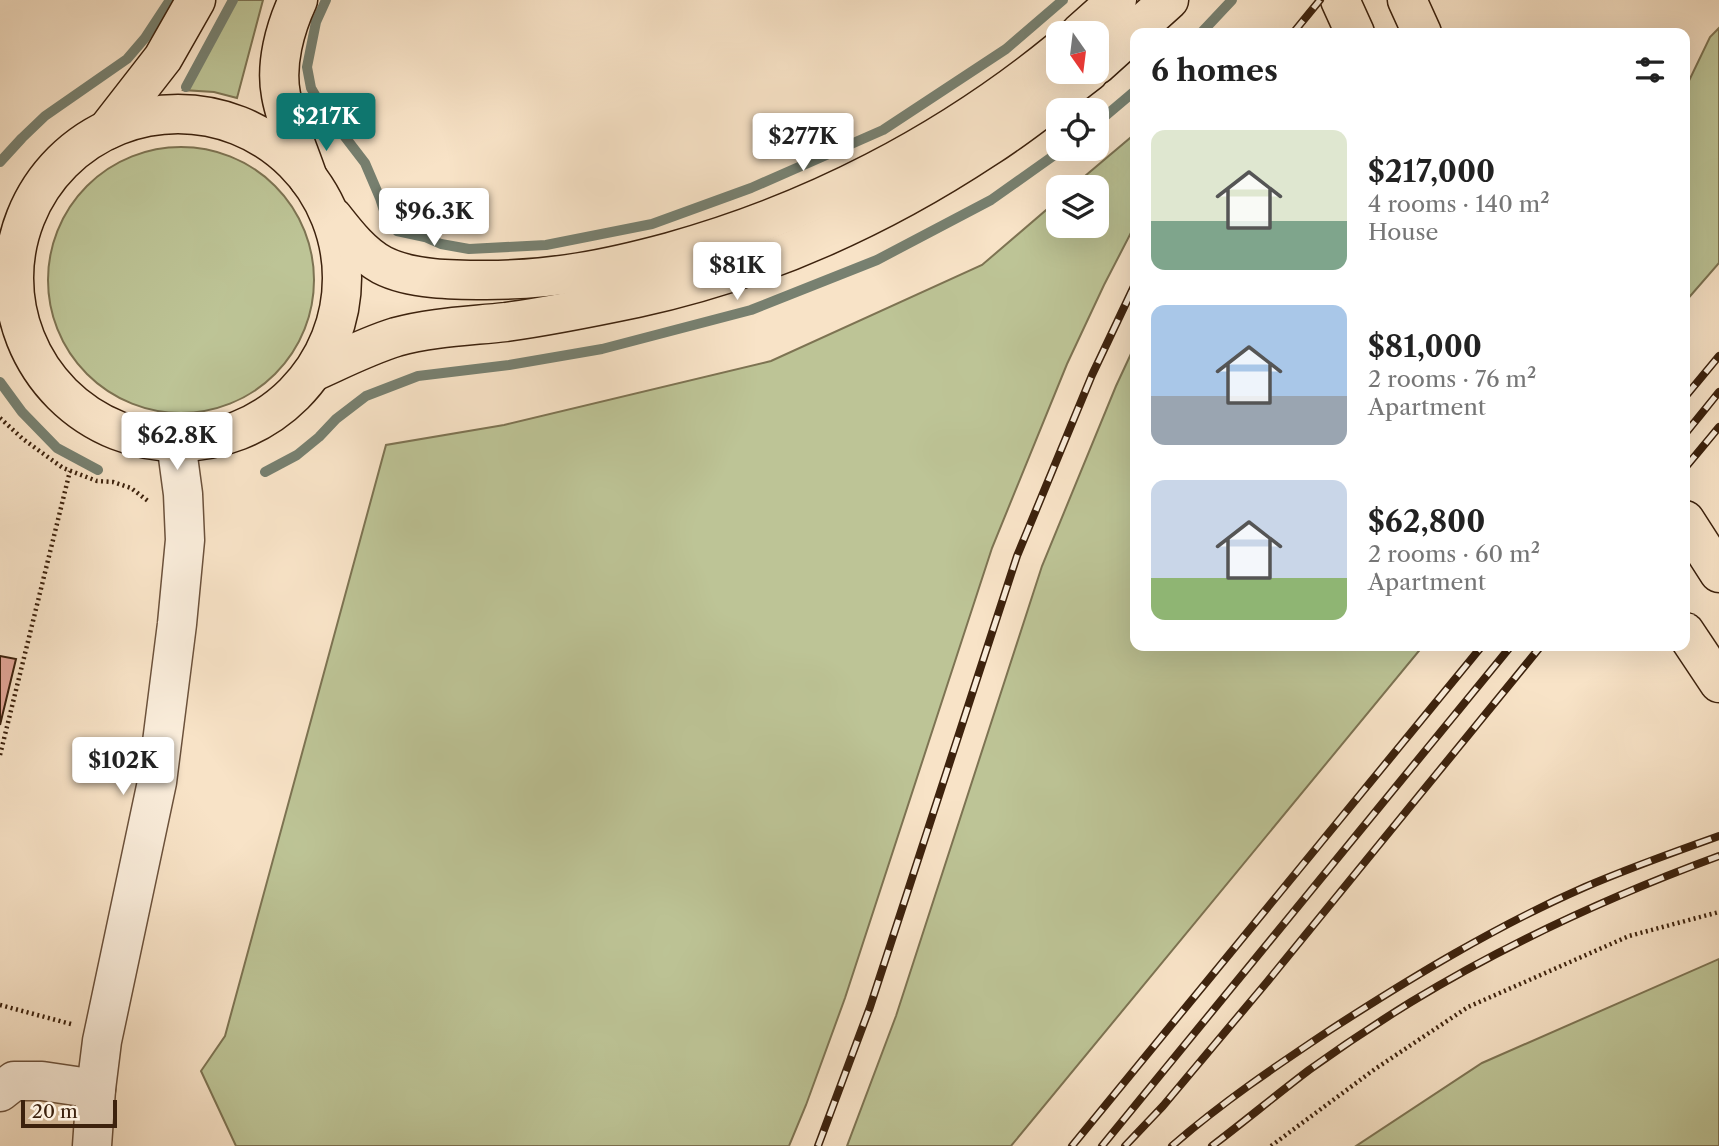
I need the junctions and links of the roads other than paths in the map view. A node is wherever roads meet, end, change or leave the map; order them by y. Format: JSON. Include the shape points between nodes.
{"nodes":[{"id":1,"x":196,"y":0,"type":"edge"},
{"id":2,"x":298,"y":0,"type":"edge"},
{"id":3,"x":1117,"y":0,"type":"edge"},
{"id":4,"x":1169,"y":0,"type":"edge"},
{"id":5,"x":1407,"y":0,"type":"edge"},
{"id":6,"x":1093,"y":21,"type":"edge"},
{"id":7,"x":1138,"y":28,"type":"edge"},
{"id":8,"x":1420,"y":28,"type":"edge"},
{"id":9,"x":1130,"y":35,"type":"edge"},
{"id":10,"x":1110,"y":53,"type":"edge"},
{"id":11,"x":1046,"y":61,"type":"edge"},
{"id":12,"x":1073,"y":84,"type":"edge"},
{"id":13,"x":107,"y":130,"type":"junction"},
{"id":14,"x":308,"y":177,"type":"junction"},
{"id":15,"x":46,"y":181,"type":"junction"},
{"id":16,"x":0,"y":206,"type":"edge"},
{"id":17,"x":329,"y":214,"type":"junction"},
{"id":18,"x":0,"y":335,"type":"edge"},
{"id":19,"x":42,"y":370,"type":"junction"},
{"id":20,"x":313,"y":372,"type":"junction"},
{"id":21,"x":176,"y":442,"type":"junction"},
{"id":22,"x":1690,"y":528,"type":"edge"},
{"id":23,"x":1719,"y":573,"type":"edge"},
{"id":24,"x":1690,"y":640,"type":"edge"},
{"id":25,"x":1719,"y":683,"type":"edge"},
{"id":26,"x":96,"y":1089,"type":"junction"},
{"id":27,"x":0,"y":1091,"type":"edge"},
{"id":28,"x":92,"y":1146,"type":"edge"}],
"edges":[{"from":1,"to":13,"type":"main road","via":[[163,58]]},
{"from":2,"to":14,"type":"main road","via":[[279,71],[281,94]]},
{"from":3,"to":6,"type":"main road"},
{"from":4,"to":7,"type":"main road"},
{"from":5,"to":8,"type":"main road"},
{"from":9,"to":10,"type":"main road"},
{"from":11,"to":17,"type":"main road","via":[[954,127],[813,201],[746,229],[606,268],[511,280],[404,273],[366,254]]},
{"from":12,"to":20,"type":"main road","via":[[986,148],[912,193],[794,249],[682,288],[548,316],[396,338]]},
{"from":13,"to":14,"type":"main road","via":[[161,115],[216,119],[268,140]]},
{"from":13,"to":15,"type":"main road","via":[[63,161]]},
{"from":14,"to":17,"type":"main road"},
{"from":15,"to":16,"type":"main road"},
{"from":15,"to":19,"type":"main road","via":[[20,233],[15,261],[19,318]]},
{"from":17,"to":20,"type":"main road","via":[[338,240],[342,295],[337,322]]},
{"from":18,"to":19,"type":"main road"},
{"from":19,"to":21,"type":"main road","via":[[78,408],[100,422],[150,440]]},
{"from":20,"to":21,"type":"main road","via":[[296,393],[253,424],[229,434]]},
{"from":21,"to":26,"type":"street","via":[[185,540],[177,624],[156,782]]},
{"from":22,"to":23,"type":"main road"},
{"from":24,"to":25,"type":"main road"},
{"from":26,"to":27,"type":"street","via":[[14,1081]]},
{"from":26,"to":28,"type":"street"}]}
